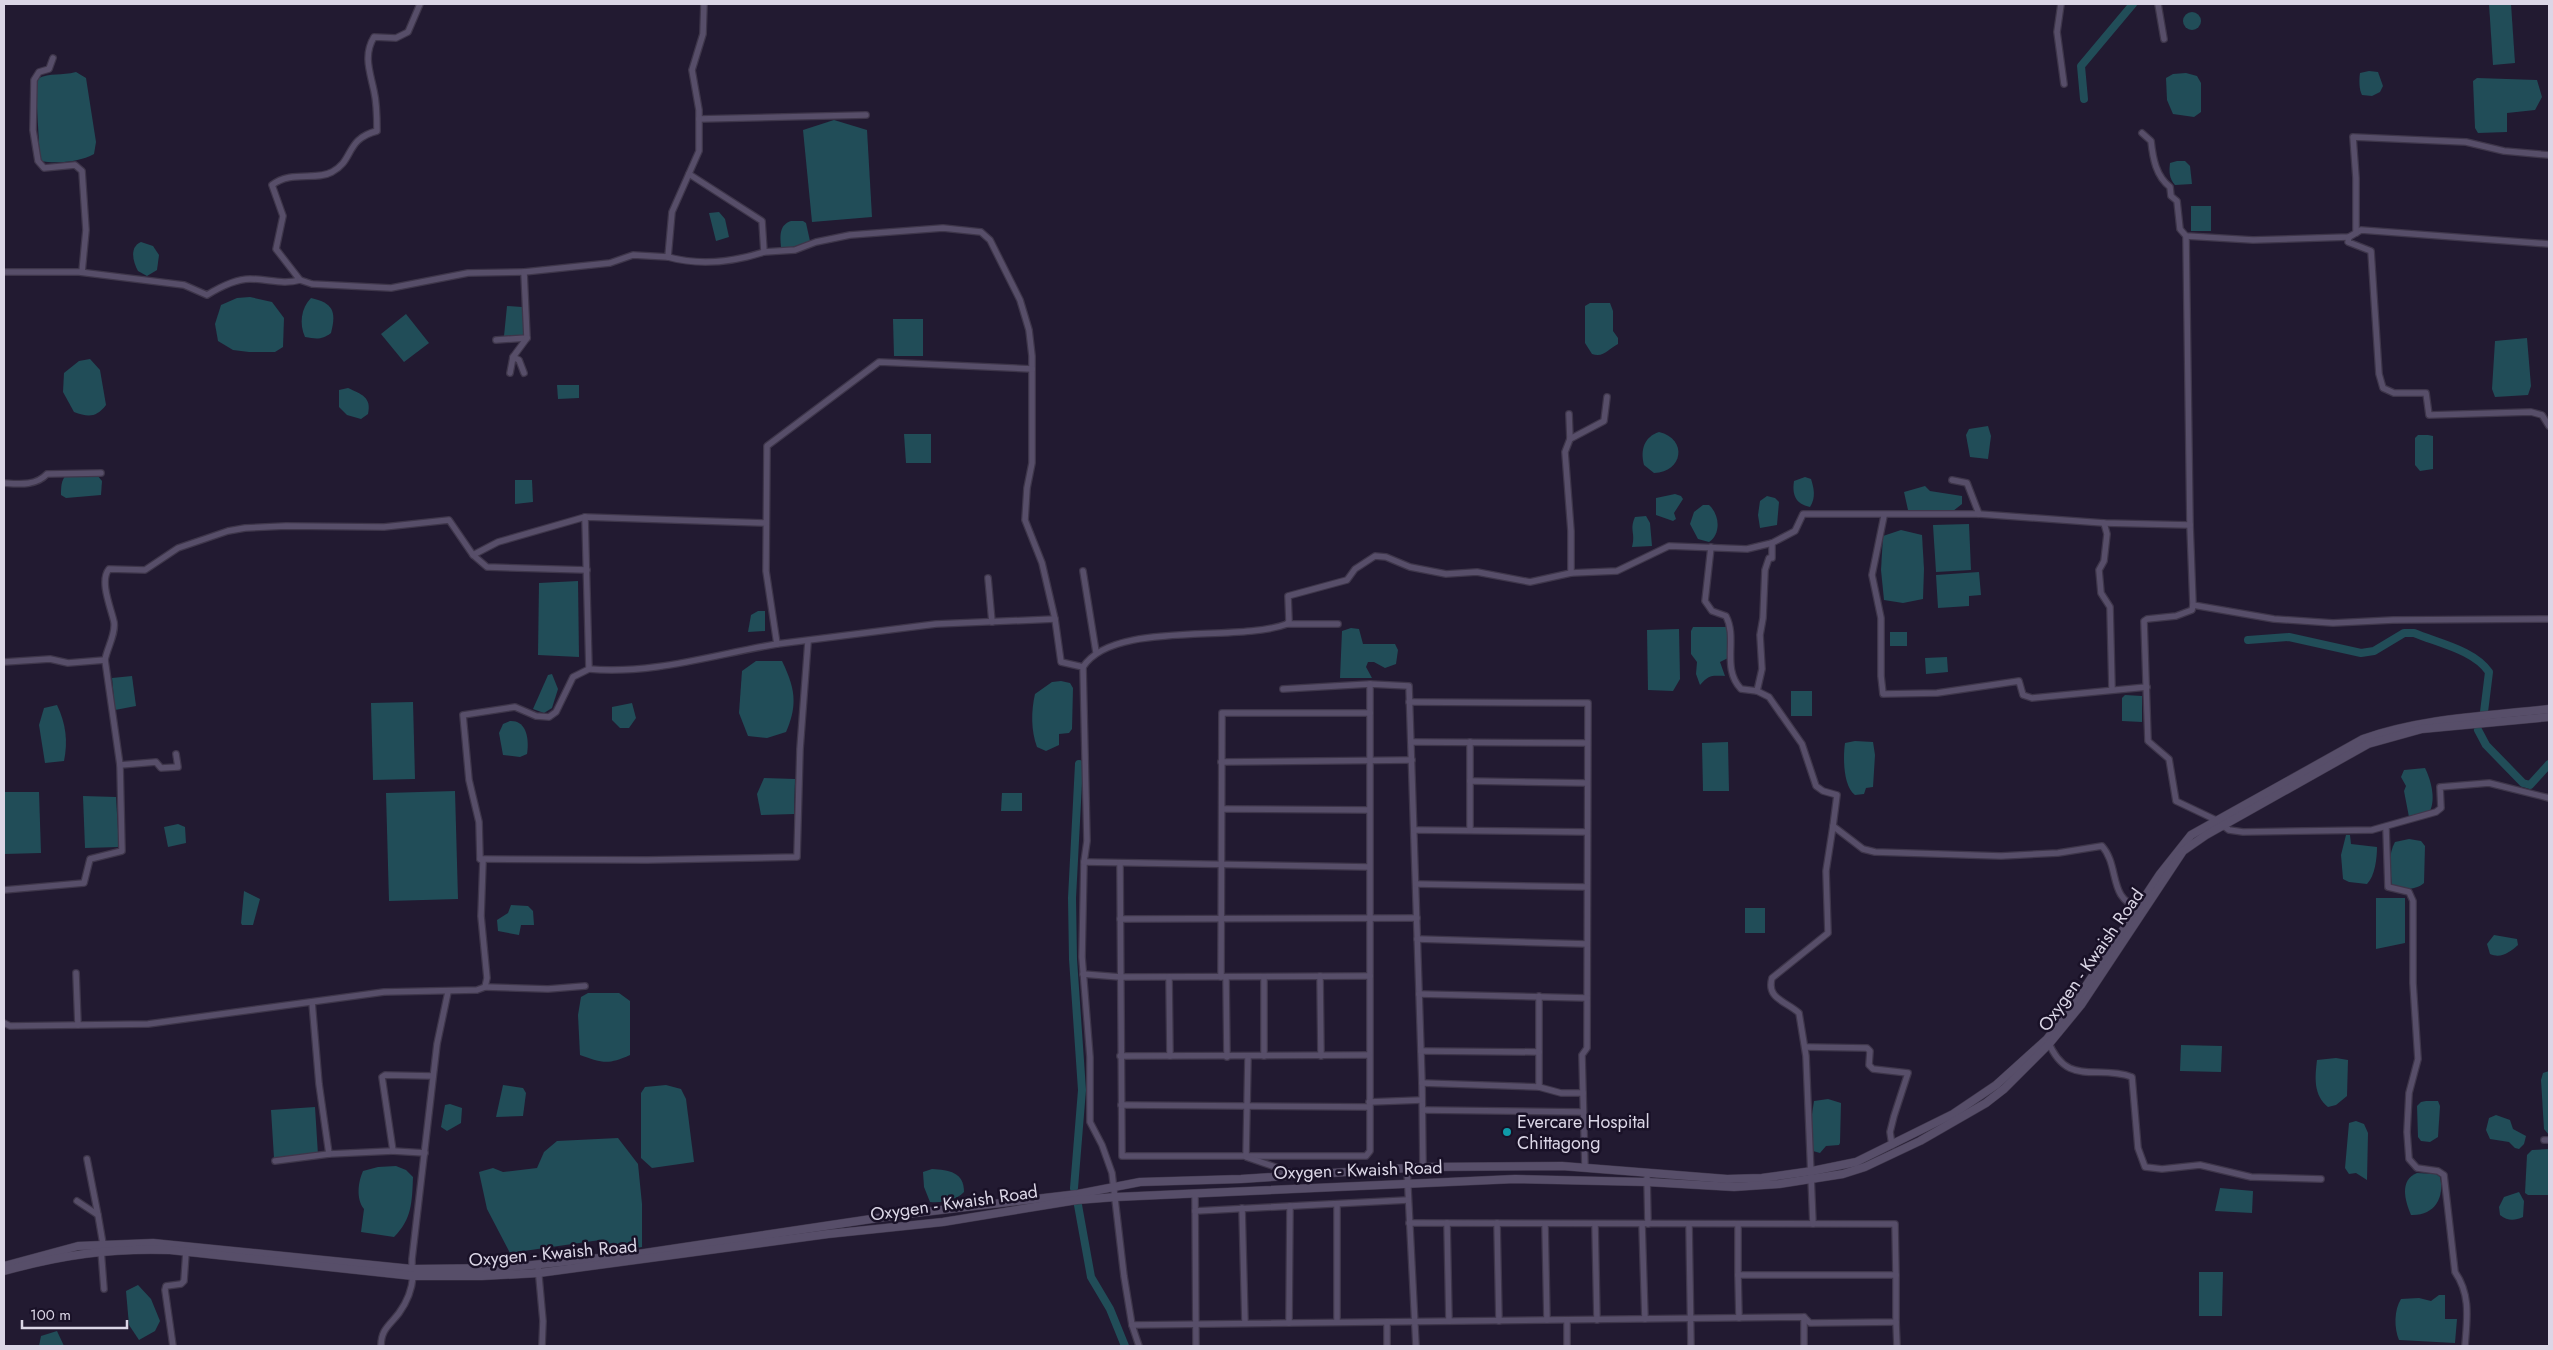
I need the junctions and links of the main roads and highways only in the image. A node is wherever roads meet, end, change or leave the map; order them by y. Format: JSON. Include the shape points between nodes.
{"nodes":[{"id":1,"x":2549,"y":709,"type":"edge"},
{"id":2,"x":2549,"y":717,"type":"edge"},
{"id":3,"x":2219,"y":823,"type":"junction"},
{"id":4,"x":2048,"y":1042,"type":"junction"},
{"id":5,"x":1812,"y":1175,"type":"junction"},
{"id":6,"x":102,"y":1247,"type":"junction"},
{"id":7,"x":4,"y":1266,"type":"edge"},
{"id":8,"x":538,"y":1270,"type":"junction"},
{"id":9,"x":4,"y":1271,"type":"edge"},
{"id":10,"x":413,"y":1272,"type":"junction"}],
"edges":[{"from":1,"to":3,"type":"main road","name":"Oxygen - Kwaish Road","via":[[2386,731],[2363,739]]},
{"from":2,"to":3,"type":"main road","name":"Oxygen - Kwaish Road","via":[[2422,730],[2368,744]]},
{"from":3,"to":4,"type":"main road","name":"Oxygen - Kwaish Road","via":[[2183,852],[2081,1005]]},
{"from":3,"to":4,"type":"main road","name":"Oxygen - Kwaish Road","via":[[2191,835],[2183,844]]},
{"from":4,"to":5,"type":"main road","name":"Oxygen - Kwaish Road","via":[[1996,1085],[1953,1114],[1856,1162]]},
{"from":4,"to":5,"type":"main road","name":"Oxygen - Kwaish Road","via":[[2004,1089],[1964,1117],[1865,1167]]},
{"from":5,"to":8,"type":"main road","name":"Oxygen - Kwaish Road","via":[[1779,1184],[1734,1187],[1515,1179],[1116,1197],[1077,1200],[942,1222]]},
{"from":5,"to":8,"type":"main road","name":"Oxygen - Kwaish Road","via":[[1727,1178],[1585,1167],[1423,1167],[1140,1182],[1079,1195],[898,1215]]},
{"from":6,"to":7,"type":"main road","name":"Oxygen - Kwaish Road","via":[[64,1249]]},
{"from":6,"to":9,"type":"main road","name":"Oxygen - Kwaish Road"},
{"from":6,"to":10,"type":"main road","name":"Oxygen - Kwaish Road"},
{"from":6,"to":10,"type":"main road","name":"Oxygen - Kwaish Road","via":[[153,1243],[194,1246]]},
{"from":8,"to":10,"type":"main road","name":"Oxygen - Kwaish Road"}]}
